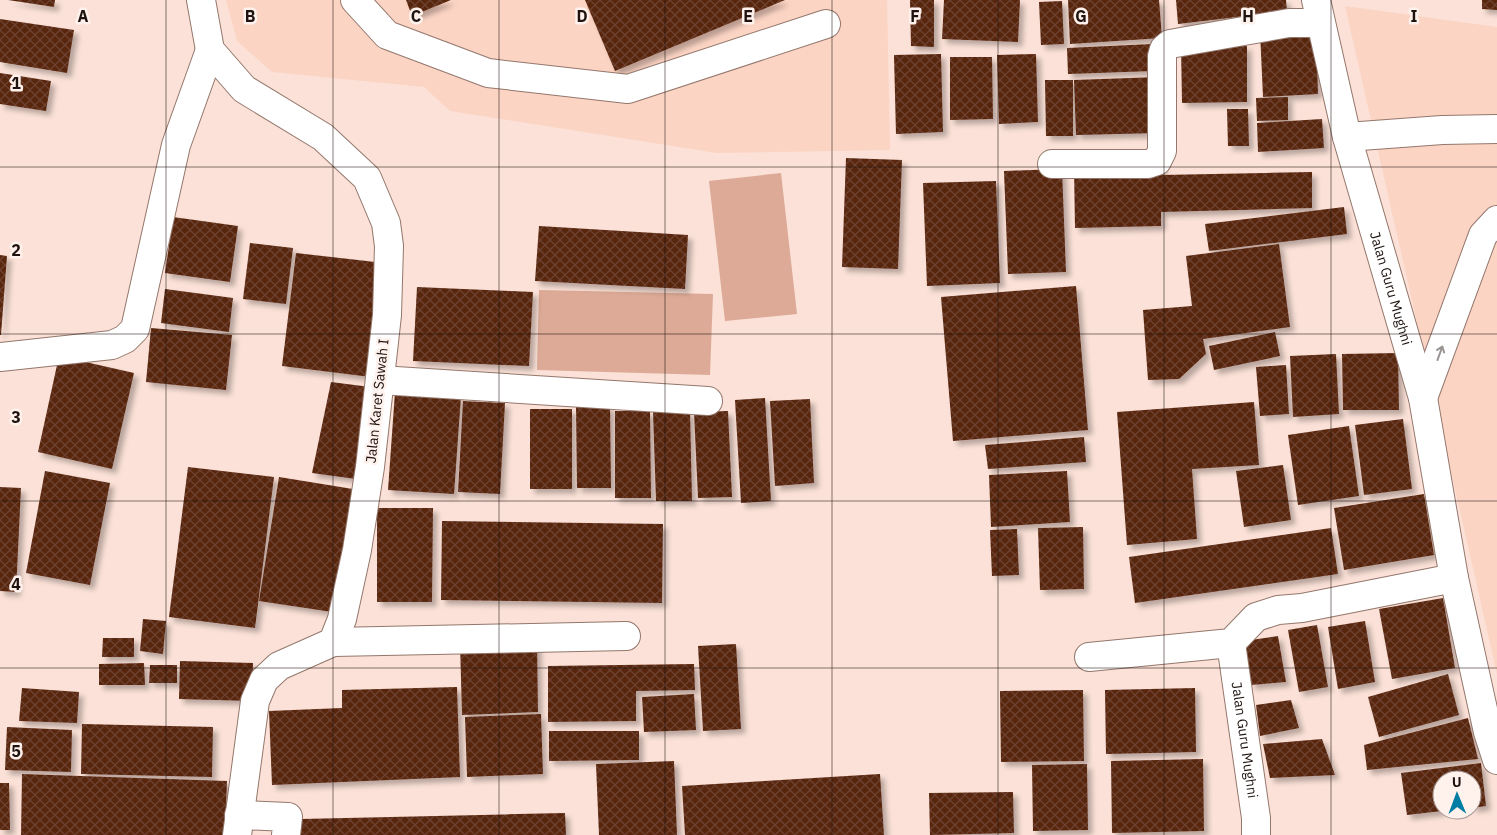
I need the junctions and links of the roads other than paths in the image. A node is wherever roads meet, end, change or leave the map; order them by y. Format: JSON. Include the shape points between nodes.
{"nodes":[{"id":1,"x":201,"y":0,"type":"edge"},
{"id":2,"x":355,"y":0,"type":"edge"},
{"id":3,"x":1318,"y":11,"type":"edge"},
{"id":4,"x":826,"y":24,"type":"dead end"},
{"id":5,"x":210,"y":50,"type":"junction"},
{"id":6,"x":1497,"y":129,"type":"edge"},
{"id":7,"x":1347,"y":137,"type":"junction"},
{"id":8,"x":1052,"y":164,"type":"dead end"},
{"id":9,"x":1497,"y":220,"type":"edge"},
{"id":10,"x":0,"y":358,"type":"edge"},
{"id":11,"x":380,"y":380,"type":"junction"},
{"id":12,"x":1423,"y":398,"type":"junction"},
{"id":13,"x":708,"y":402,"type":"dead end"},
{"id":14,"x":1454,"y":578,"type":"junction"},
{"id":15,"x":626,"y":636,"type":"dead end"},
{"id":16,"x":332,"y":642,"type":"junction"},
{"id":17,"x":1231,"y":643,"type":"junction"},
{"id":18,"x":1089,"y":657,"type":"dead end"},
{"id":19,"x":1490,"y":704,"type":"edge"},
{"id":20,"x":1497,"y":760,"type":"edge"},
{"id":21,"x":238,"y":825,"type":"edge"},
{"id":22,"x":286,"y":835,"type":"edge"},
{"id":23,"x":1256,"y":835,"type":"edge"}],
"edges":[{"from":1,"to":5,"type":"street"},
{"from":2,"to":4,"type":"street","via":[[387,35],[488,73],[628,88]]},
{"from":3,"to":7,"type":"street","name":"Jalan Guru Mughni"},
{"from":3,"to":8,"type":"street","via":[[1289,24],[1170,44],[1164,49],[1162,151],[1157,161],[1148,164]]},
{"from":5,"to":10,"type":"street","via":[[176,144],[135,329],[125,340],[112,345]]},
{"from":5,"to":11,"type":"street","name":"Jalan Karet Sawah I","via":[[244,89],[323,137],[366,178],[386,223],[389,246],[387,315]]},
{"from":6,"to":7,"type":"street"},
{"from":7,"to":12,"type":"street","name":"Jalan Guru Mughni"},
{"from":12,"to":9,"type":"street","one_way":true,"via":[[1483,235]]},
{"from":11,"to":13,"type":"street"},
{"from":11,"to":16,"type":"street","name":"Jalan Karet Sawah I","via":[[357,550],[342,619]]},
{"from":12,"to":14,"type":"street","name":"Jalan Guru Mughni"},
{"from":14,"to":17,"type":"street","via":[[1278,610],[1256,617]]},
{"from":14,"to":19,"type":"street","name":"Jalan Guru Mughni"},
{"from":15,"to":16,"type":"street"},
{"from":16,"to":21,"type":"street","via":[[279,666],[264,680],[255,701]]},
{"from":17,"to":18,"type":"street"},
{"from":17,"to":23,"type":"street","name":"Jalan Guru Mughni"},
{"from":19,"to":20,"type":"street","name":"Jalan Guru Mughni"},
{"from":21,"to":22,"type":"street","via":[[288,816]]}]}
